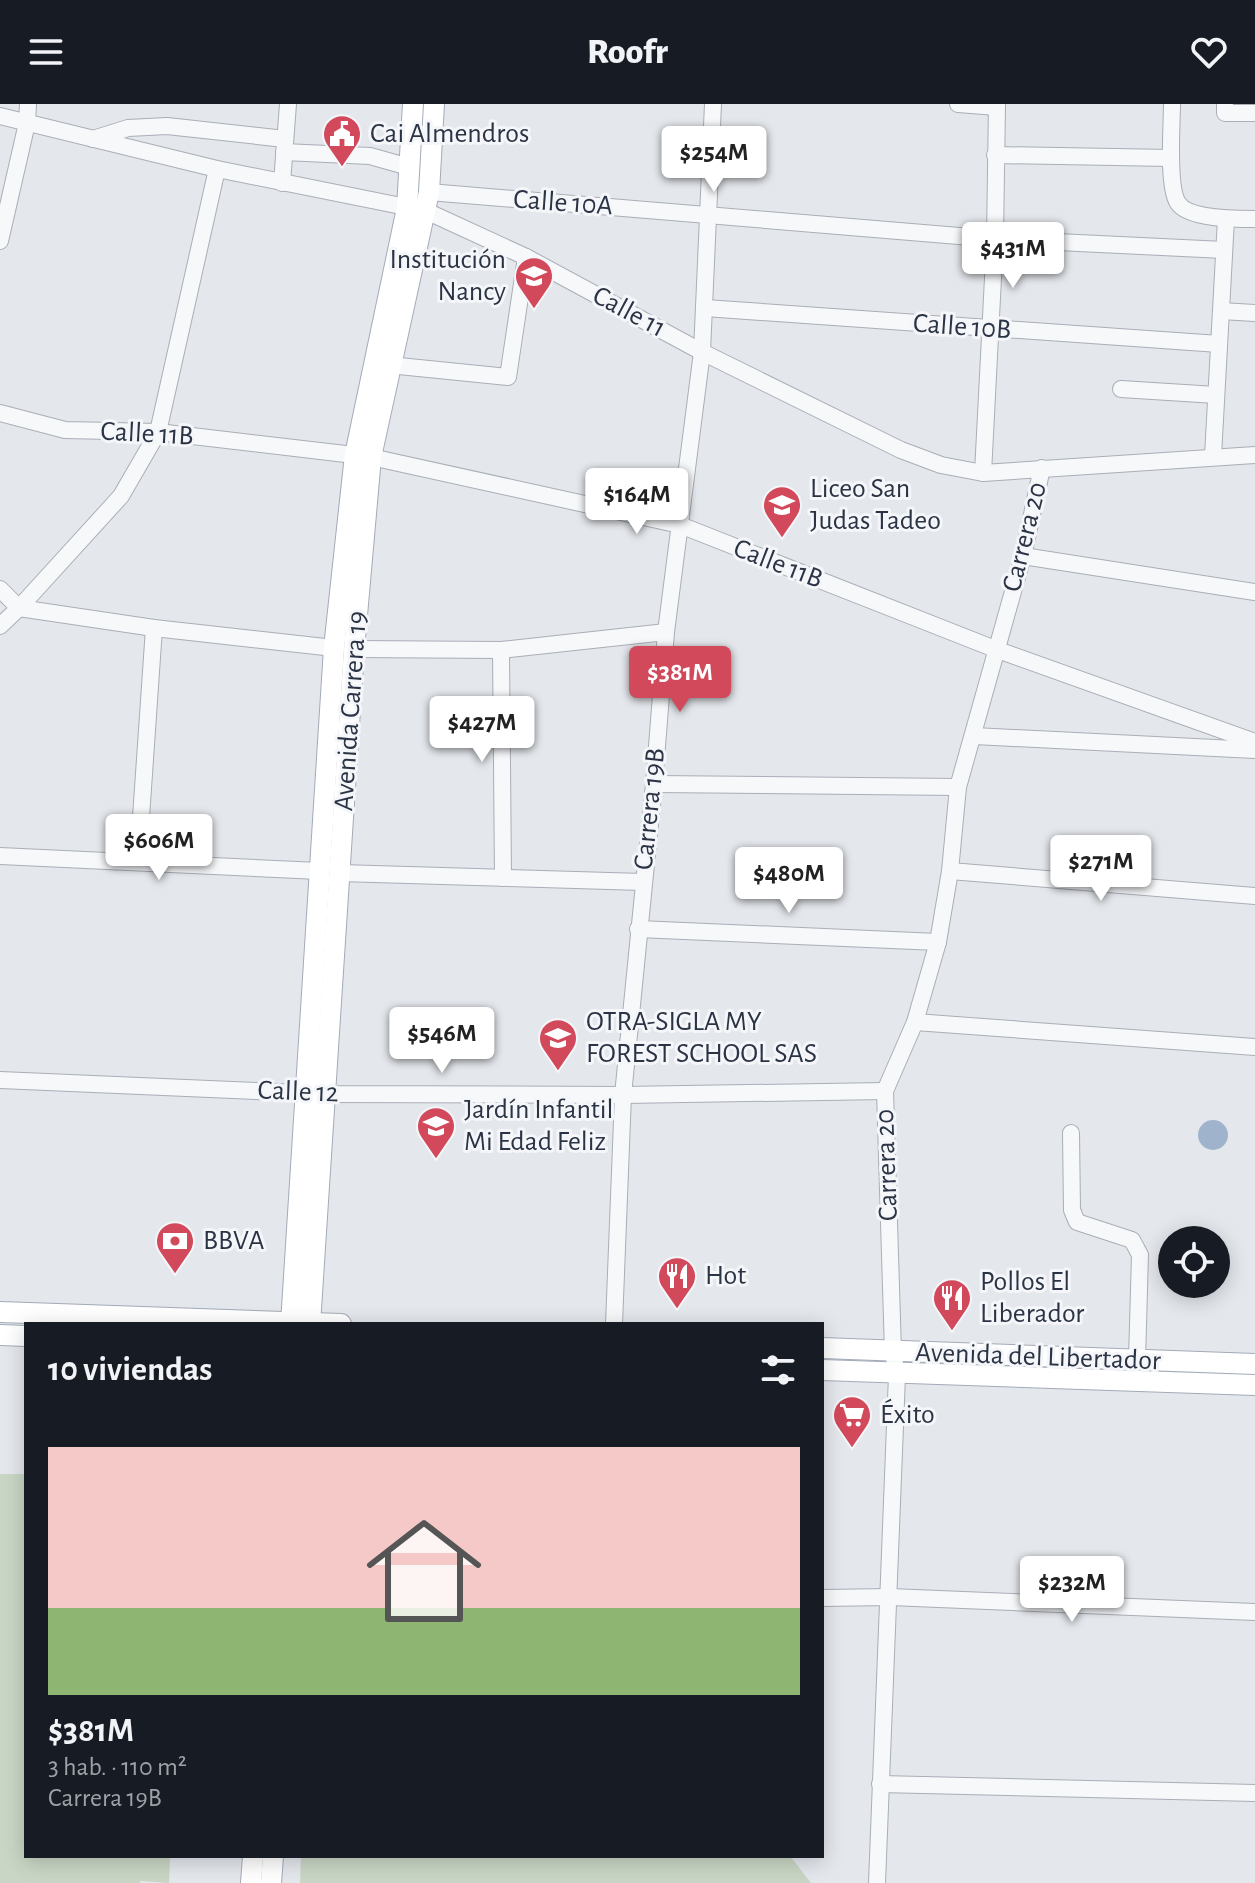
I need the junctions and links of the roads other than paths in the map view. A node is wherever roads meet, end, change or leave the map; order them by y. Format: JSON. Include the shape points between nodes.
{"nodes":[{"id":1,"x":28,"y":104,"type":"edge"},
{"id":2,"x":288,"y":104,"type":"edge"},
{"id":3,"x":413,"y":104,"type":"edge"},
{"id":4,"x":434,"y":104,"type":"edge"},
{"id":5,"x":713,"y":104,"type":"edge"},
{"id":6,"x":958,"y":104,"type":"edge"},
{"id":7,"x":1172,"y":104,"type":"edge"},
{"id":8,"x":997,"y":105,"type":"edge"},
{"id":9,"x":1225,"y":108,"type":"edge"},
{"id":10,"x":1255,"y":113,"type":"edge"},
{"id":11,"x":0,"y":116,"type":"edge"},
{"id":12,"x":27,"y":123,"type":"junction"},
{"id":13,"x":92,"y":139,"type":"junction"},
{"id":14,"x":285,"y":145,"type":"junction"},
{"id":15,"x":995,"y":155,"type":"junction"},
{"id":16,"x":1171,"y":158,"type":"junction"},
{"id":17,"x":409,"y":167,"type":"junction"},
{"id":18,"x":217,"y":169,"type":"junction"},
{"id":19,"x":282,"y":183,"type":"junction"},
{"id":20,"x":420,"y":203,"type":"junction"},
{"id":21,"x":707,"y":214,"type":"junction"},
{"id":22,"x":1226,"y":219,"type":"junction"},
{"id":23,"x":1255,"y":219,"type":"edge"},
{"id":24,"x":995,"y":239,"type":"junction"},
{"id":25,"x":0,"y":241,"type":"edge"},
{"id":26,"x":1224,"y":250,"type":"junction"},
{"id":27,"x":526,"y":257,"type":"junction"},
{"id":28,"x":705,"y":308,"type":"junction"},
{"id":29,"x":1221,"y":311,"type":"junction"},
{"id":30,"x":1255,"y":313,"type":"edge"},
{"id":31,"x":991,"y":330,"type":"junction"},
{"id":32,"x":1219,"y":344,"type":"junction"},
{"id":33,"x":702,"y":352,"type":"junction"},
{"id":34,"x":389,"y":365,"type":"junction"},
{"id":35,"x":1121,"y":389,"type":"dead end"},
{"id":36,"x":1216,"y":395,"type":"junction"},
{"id":37,"x":0,"y":413,"type":"edge"},
{"id":38,"x":158,"y":432,"type":"junction"},
{"id":39,"x":1255,"y":455,"type":"edge"},
{"id":40,"x":363,"y":456,"type":"junction"},
{"id":41,"x":1213,"y":456,"type":"junction"},
{"id":42,"x":1042,"y":468,"type":"junction"},
{"id":43,"x":983,"y":473,"type":"junction"},
{"id":44,"x":680,"y":525,"type":"junction"},
{"id":45,"x":1023,"y":556,"type":"junction"},
{"id":46,"x":0,"y":589,"type":"edge"},
{"id":47,"x":1255,"y":592,"type":"edge"},
{"id":48,"x":19,"y":608,"type":"junction"},
{"id":49,"x":0,"y":626,"type":"edge"},
{"id":50,"x":154,"y":628,"type":"junction"},
{"id":51,"x":666,"y":632,"type":"junction"},
{"id":52,"x":344,"y":648,"type":"junction"},
{"id":53,"x":995,"y":649,"type":"junction"},
{"id":54,"x":501,"y":650,"type":"junction"},
{"id":55,"x":974,"y":736,"type":"junction"},
{"id":56,"x":1255,"y":742,"type":"edge"},
{"id":57,"x":1255,"y":750,"type":"edge"},
{"id":58,"x":654,"y":784,"type":"junction"},
{"id":59,"x":958,"y":787,"type":"junction"},
{"id":60,"x":0,"y":856,"type":"edge"},
{"id":61,"x":138,"y":861,"type":"junction"},
{"id":62,"x":950,"y":871,"type":"junction"},
{"id":63,"x":330,"y":872,"type":"junction"},
{"id":64,"x":503,"y":878,"type":"junction"},
{"id":65,"x":643,"y":882,"type":"junction"},
{"id":66,"x":1255,"y":896,"type":"edge"},
{"id":67,"x":638,"y":929,"type":"junction"},
{"id":68,"x":938,"y":942,"type":"junction"},
{"id":69,"x":915,"y":1022,"type":"junction"},
{"id":70,"x":1255,"y":1047,"type":"edge"},
{"id":71,"x":0,"y":1080,"type":"edge"},
{"id":72,"x":885,"y":1091,"type":"junction"},
{"id":73,"x":317,"y":1094,"type":"junction"},
{"id":74,"x":623,"y":1095,"type":"junction"},
{"id":75,"x":1071,"y":1133,"type":"dead end"},
{"id":76,"x":0,"y":1312,"type":"edge"},
{"id":77,"x":273,"y":1322,"type":"edge"},
{"id":78,"x":300,"y":1322,"type":"edge"},
{"id":79,"x":614,"y":1322,"type":"edge"},
{"id":80,"x":0,"y":1335,"type":"edge"},
{"id":81,"x":24,"y":1336,"type":"edge"},
{"id":82,"x":824,"y":1348,"type":"edge"},
{"id":83,"x":893,"y":1352,"type":"junction"},
{"id":84,"x":1137,"y":1360,"type":"junction"},
{"id":85,"x":1255,"y":1364,"type":"edge"},
{"id":86,"x":824,"y":1370,"type":"edge"},
{"id":87,"x":897,"y":1375,"type":"junction"},
{"id":88,"x":1255,"y":1385,"type":"edge"},
{"id":89,"x":890,"y":1597,"type":"junction"},
{"id":90,"x":824,"y":1598,"type":"edge"},
{"id":91,"x":1255,"y":1612,"type":"edge"},
{"id":92,"x":880,"y":1784,"type":"junction"},
{"id":93,"x":1255,"y":1793,"type":"edge"},
{"id":94,"x":253,"y":1858,"type":"edge"},
{"id":95,"x":273,"y":1858,"type":"edge"},
{"id":96,"x":251,"y":1883,"type":"edge"},
{"id":97,"x":271,"y":1883,"type":"edge"},
{"id":98,"x":877,"y":1883,"type":"edge"}],
"edges":[{"from":1,"to":12,"type":"street"},
{"from":2,"to":14,"type":"street"},
{"from":3,"to":17,"type":"main road","name":"Avenida Carrera 19"},
{"from":4,"to":20,"type":"main road","name":"Avenida Carrera 19"},
{"from":5,"to":21,"type":"street","name":"Carrera 19B"},
{"from":6,"to":8,"type":"street"},
{"from":7,"to":16,"type":"street"},
{"from":8,"to":15,"type":"street","name":"Carrera 20"},
{"from":9,"to":10,"type":"street"},
{"from":11,"to":12,"type":"street","name":"Calle 11"},
{"from":12,"to":13,"type":"street","name":"Calle 11"},
{"from":12,"to":25,"type":"street"},
{"from":13,"to":14,"type":"street","via":[[128,128],[167,126]]},
{"from":13,"to":18,"type":"street","name":"Calle 11"},
{"from":14,"to":17,"type":"street","via":[[370,156]]},
{"from":14,"to":19,"type":"street"},
{"from":15,"to":16,"type":"street"},
{"from":15,"to":24,"type":"street","name":"Carrera 20"},
{"from":16,"to":22,"type":"street","via":[[1179,205]]},
{"from":17,"to":20,"type":"main road","name":"Avenida Carrera 19"},
{"from":18,"to":19,"type":"street","name":"Calle 11"},
{"from":18,"to":38,"type":"street"},
{"from":19,"to":20,"type":"street","name":"Calle 11"},
{"from":20,"to":21,"type":"street","name":"Calle 10A"},
{"from":20,"to":27,"type":"street","name":"Calle 11"},
{"from":20,"to":34,"type":"main road","name":"Avenida Carrera 19"},
{"from":20,"to":40,"type":"main road","name":"Avenida Carrera 19"},
{"from":21,"to":24,"type":"street","name":"Calle 10A"},
{"from":21,"to":28,"type":"street","name":"Carrera 19B"},
{"from":22,"to":23,"type":"street"},
{"from":22,"to":26,"type":"street"},
{"from":24,"to":26,"type":"street","name":"Calle 10A"},
{"from":24,"to":31,"type":"street","name":"Carrera 20"},
{"from":26,"to":29,"type":"street"},
{"from":27,"to":33,"type":"street","name":"Calle 11"},
{"from":27,"to":34,"type":"street","via":[[508,377]]},
{"from":28,"to":31,"type":"street","name":"Calle 10B"},
{"from":28,"to":33,"type":"street","name":"Carrera 19B"},
{"from":29,"to":30,"type":"street"},
{"from":29,"to":32,"type":"street"},
{"from":31,"to":32,"type":"street","name":"Calle 10B"},
{"from":31,"to":43,"type":"street","name":"Carrera 20"},
{"from":32,"to":36,"type":"street"},
{"from":33,"to":43,"type":"street","name":"Calle 11","via":[[901,450]]},
{"from":33,"to":44,"type":"street","name":"Carrera 19B"},
{"from":34,"to":40,"type":"main road","name":"Avenida Carrera 19"},
{"from":35,"to":36,"type":"street"},
{"from":36,"to":41,"type":"street"},
{"from":37,"to":38,"type":"street","name":"Calle 11B","via":[[65,430]]},
{"from":38,"to":40,"type":"street","name":"Calle 11B"},
{"from":38,"to":48,"type":"street","via":[[121,496]]},
{"from":39,"to":41,"type":"street","name":"Calle 11"},
{"from":40,"to":44,"type":"street","name":"Calle 11B"},
{"from":40,"to":52,"type":"main road","name":"Avenida Carrera 19"},
{"from":41,"to":42,"type":"street","name":"Calle 11"},
{"from":42,"to":43,"type":"street","name":"Calle 11"},
{"from":42,"to":45,"type":"street","name":"Carrera 20"},
{"from":44,"to":51,"type":"street","name":"Carrera 19B"},
{"from":44,"to":53,"type":"street","name":"Calle 11B"},
{"from":45,"to":47,"type":"street"},
{"from":45,"to":53,"type":"street","name":"Carrera 20"},
{"from":46,"to":48,"type":"street"},
{"from":48,"to":49,"type":"street"},
{"from":48,"to":50,"type":"street"},
{"from":50,"to":52,"type":"street"},
{"from":50,"to":61,"type":"street"},
{"from":51,"to":54,"type":"street"},
{"from":51,"to":58,"type":"street","name":"Carrera 19B"},
{"from":52,"to":54,"type":"street"},
{"from":52,"to":63,"type":"main road","name":"Avenida Carrera 19"},
{"from":53,"to":55,"type":"street","name":"Carrera 20"},
{"from":53,"to":56,"type":"street","name":"Calle 11B"},
{"from":54,"to":64,"type":"street"},
{"from":55,"to":57,"type":"street"},
{"from":55,"to":59,"type":"street","name":"Carrera 20"},
{"from":58,"to":59,"type":"street"},
{"from":58,"to":65,"type":"street","name":"Carrera 19B"},
{"from":59,"to":62,"type":"street","name":"Carrera 20"},
{"from":60,"to":61,"type":"street"},
{"from":61,"to":63,"type":"street"},
{"from":62,"to":66,"type":"street"},
{"from":62,"to":68,"type":"street","name":"Carrera 20"},
{"from":63,"to":64,"type":"street"},
{"from":63,"to":73,"type":"main road","name":"Avenida Carrera 19"},
{"from":64,"to":65,"type":"street"},
{"from":65,"to":67,"type":"street","name":"Carrera 19B"},
{"from":67,"to":68,"type":"street"},
{"from":67,"to":74,"type":"street","name":"Carrera 19B"},
{"from":68,"to":69,"type":"street","name":"Carrera 20"},
{"from":69,"to":70,"type":"street"},
{"from":69,"to":72,"type":"street","name":"Carrera 20"},
{"from":71,"to":73,"type":"street","name":"Calle 12"},
{"from":72,"to":74,"type":"street","name":"Calle 12"},
{"from":72,"to":83,"type":"street","name":"Carrera 20"},
{"from":73,"to":74,"type":"street","name":"Calle 12"},
{"from":73,"to":78,"type":"main road","name":"Avenida Carrera 19"},
{"from":74,"to":79,"type":"street","name":"Carrera 19B"},
{"from":75,"to":84,"type":"street","via":[[1072,1210],[1077,1222],[1132,1240],[1140,1255]]},
{"from":76,"to":77,"type":"main road"},
{"from":80,"to":81,"type":"main road"},
{"from":82,"to":83,"type":"main road","name":"Avenida del Libertador"},
{"from":83,"to":84,"type":"main road","name":"Avenida del Libertador"},
{"from":83,"to":87,"type":"street","name":"Carrera 20"},
{"from":84,"to":85,"type":"main road","name":"Avenida del Libertador"},
{"from":86,"to":87,"type":"main road","name":"Avenida del Libertador"},
{"from":87,"to":88,"type":"main road","name":"Avenida del Libertador"},
{"from":87,"to":89,"type":"street","name":"Carrera 20"},
{"from":89,"to":90,"type":"street"},
{"from":89,"to":91,"type":"street"},
{"from":89,"to":92,"type":"street","name":"Carrera 20"},
{"from":92,"to":93,"type":"street"},
{"from":92,"to":98,"type":"street","name":"Carrera 20"},
{"from":94,"to":96,"type":"main road"},
{"from":95,"to":97,"type":"main road"}]}
